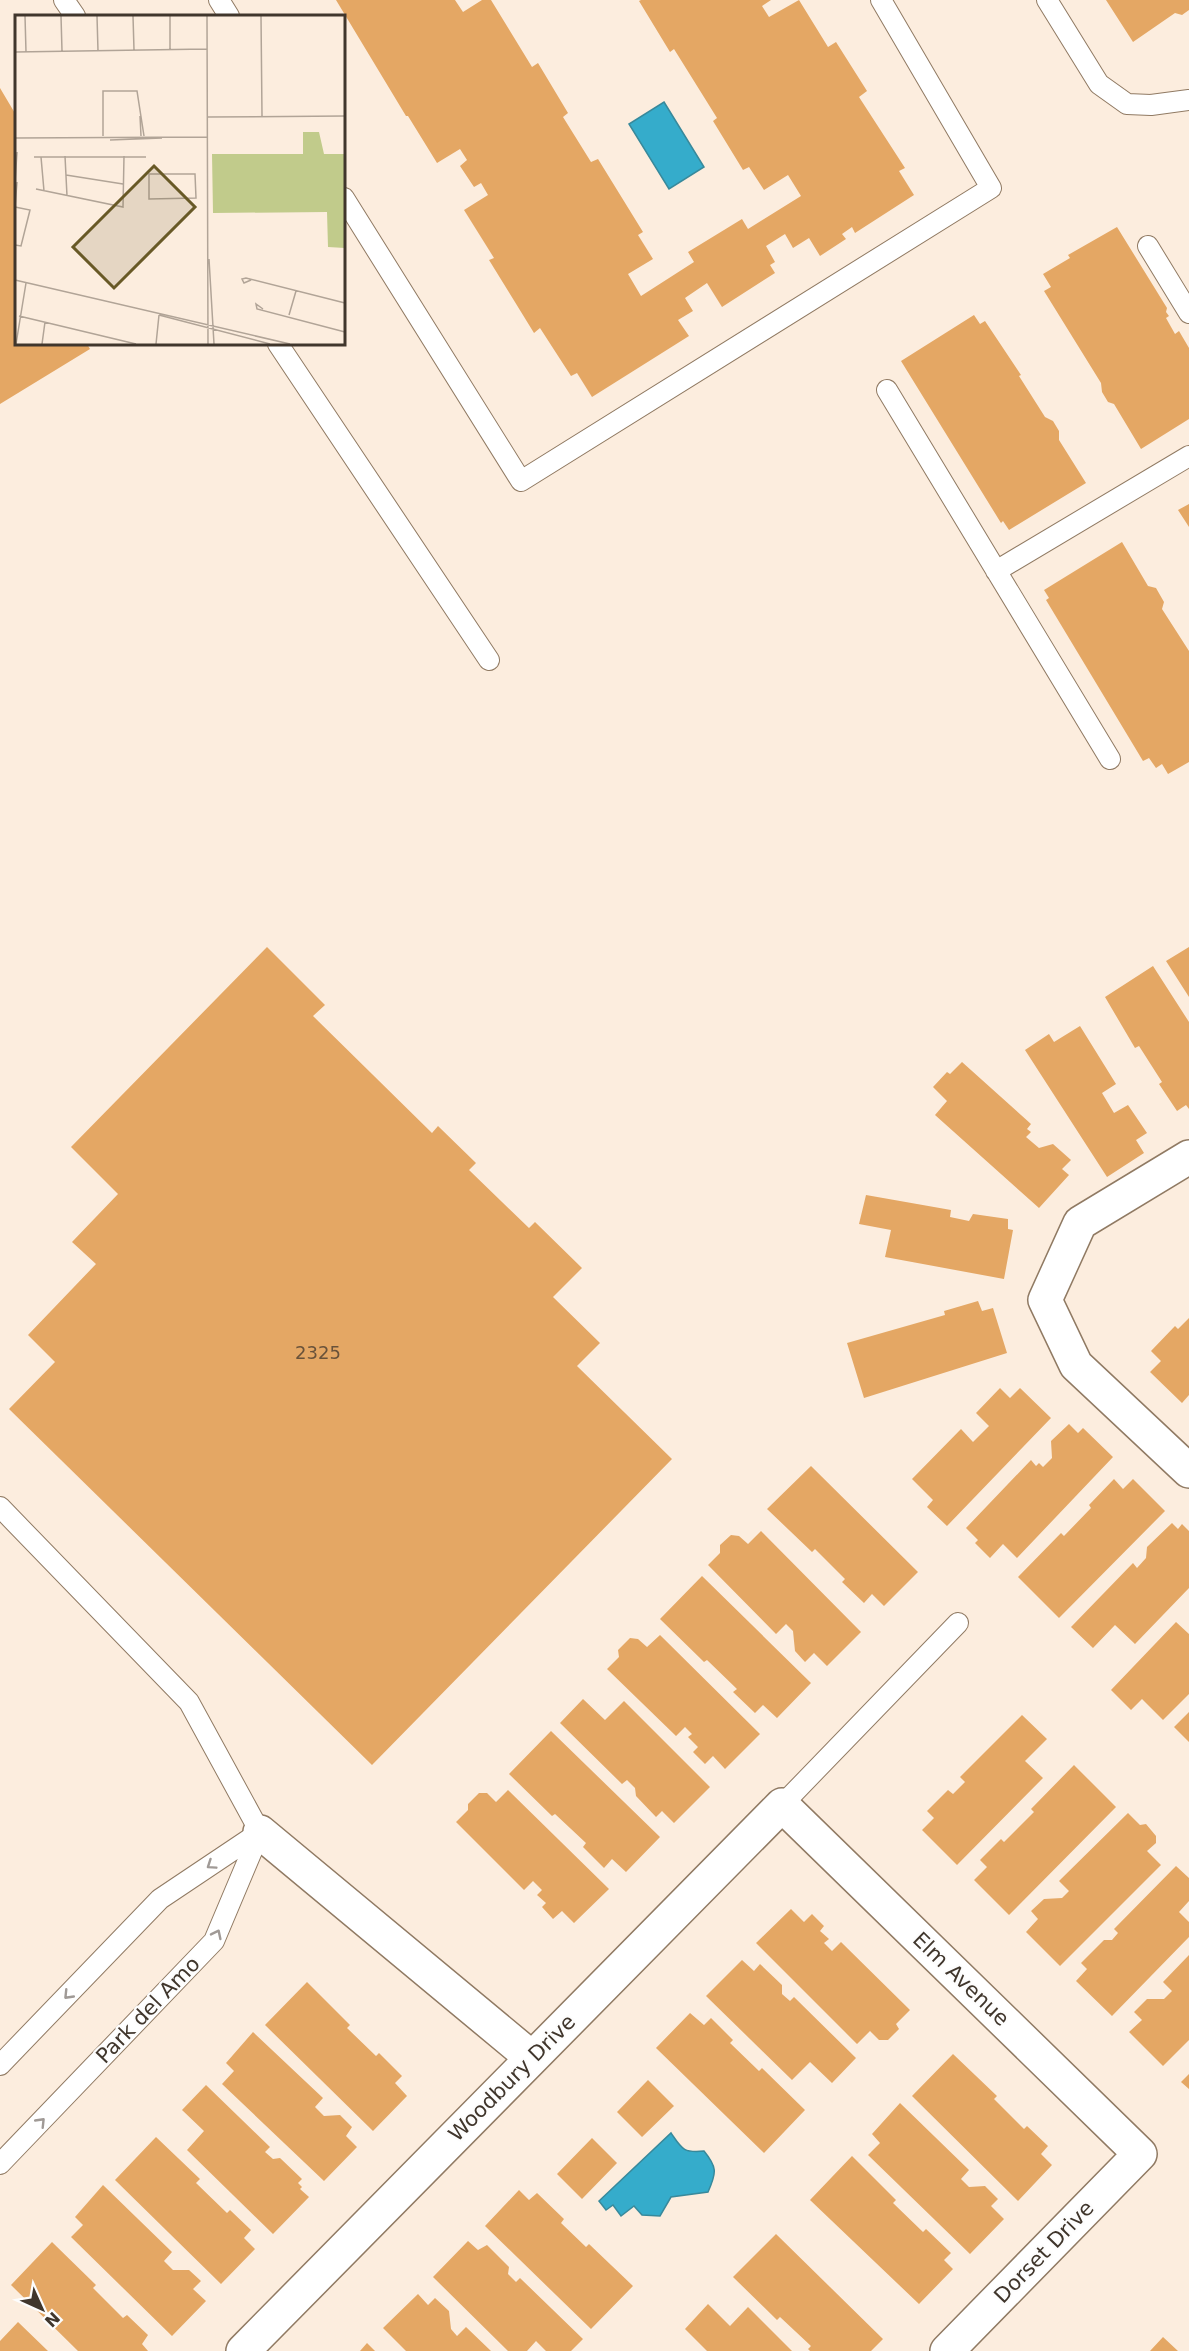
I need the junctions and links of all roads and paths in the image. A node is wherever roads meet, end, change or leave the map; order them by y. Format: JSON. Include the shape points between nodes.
{"nodes":[{"id":1,"x":64,"y":0,"type":"edge"},
{"id":2,"x":219,"y":0,"type":"edge"},
{"id":3,"x":880,"y":0,"type":"edge"},
{"id":4,"x":1047,"y":0,"type":"edge"},
{"id":5,"x":74,"y":15,"type":"edge"},
{"id":6,"x":228,"y":15,"type":"edge"},
{"id":7,"x":1189,"y":100,"type":"edge"},
{"id":8,"x":345,"y":200,"type":"edge"},
{"id":9,"x":1148,"y":246,"type":"dead end"},
{"id":10,"x":1189,"y":313,"type":"edge"},
{"id":11,"x":279,"y":345,"type":"edge"},
{"id":12,"x":887,"y":390,"type":"dead end"},
{"id":13,"x":1189,"y":456,"type":"edge"},
{"id":14,"x":996,"y":571,"type":"junction"},
{"id":15,"x":489,"y":660,"type":"dead end"},
{"id":16,"x":1110,"y":759,"type":"dead end"},
{"id":17,"x":1189,"y":1157,"type":"edge"},
{"id":18,"x":1189,"y":1471,"type":"edge"},
{"id":19,"x":0,"y":1507,"type":"edge"},
{"id":20,"x":958,"y":1623,"type":"dead end"},
{"id":21,"x":782,"y":1805,"type":"junction"},
{"id":22,"x":260,"y":1832,"type":"junction"},
{"id":23,"x":532,"y":2058,"type":"junction"},
{"id":24,"x":0,"y":2065,"type":"edge"},
{"id":25,"x":1140,"y":2154,"type":"joint"},
{"id":26,"x":0,"y":2164,"type":"edge"},
{"id":27,"x":243,"y":2351,"type":"edge"},
{"id":28,"x":947,"y":2351,"type":"edge"}],
"edges":[{"from":1,"to":5,"type":"lane"},
{"from":2,"to":6,"type":"lane"},
{"from":3,"to":8,"type":"lane","via":[[991,188],[522,481]]},
{"from":4,"to":7,"type":"lane","via":[[1098,84],[1127,104]]},
{"from":9,"to":10,"type":"lane"},
{"from":11,"to":15,"type":"lane"},
{"from":12,"to":14,"type":"lane"},
{"from":13,"to":14,"type":"lane"},
{"from":14,"to":16,"type":"lane"},
{"from":17,"to":18,"type":"street","via":[[1080,1222],[1045,1300],[1076,1365]]},
{"from":19,"to":22,"type":"lane","via":[[189,1702]]},
{"from":20,"to":21,"type":"lane"},
{"from":21,"to":23,"type":"street","name":"Woodbury Drive"},
{"from":21,"to":25,"type":"street","name":"Elm Avenue"},
{"from":22,"to":23,"type":"street"},
{"from":22,"to":24,"type":"lane","one_way":true,"via":[[160,1899]]},
{"from":26,"to":22,"type":"lane","name":"Park del Amo","one_way":true,"via":[[214,1941]]},
{"from":23,"to":27,"type":"street","name":"Woodbury Drive"},
{"from":25,"to":28,"type":"street","name":"Dorset Drive"}]}
